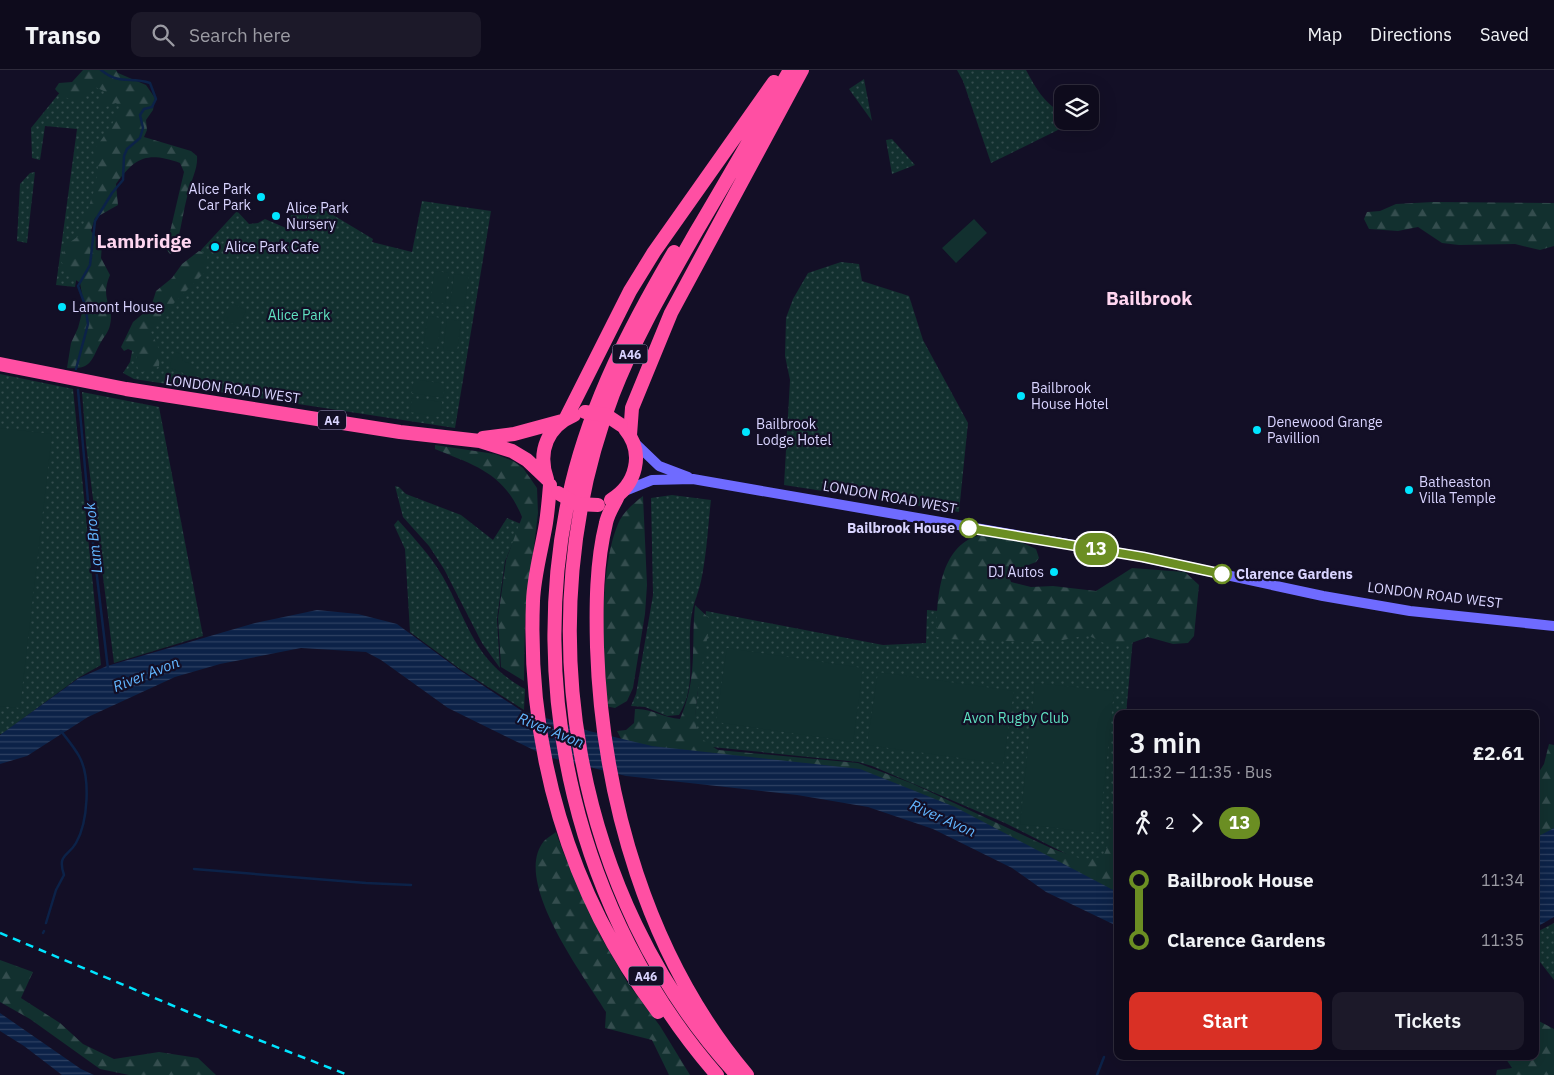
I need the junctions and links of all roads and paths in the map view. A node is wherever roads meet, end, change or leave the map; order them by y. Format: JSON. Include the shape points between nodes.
{"nodes":[{"id":1,"x":790,"y":70,"type":"edge"},
{"id":2,"x":802,"y":70,"type":"edge"},
{"id":3,"x":777,"y":76,"type":"edge"},
{"id":4,"x":0,"y":364,"type":"edge"},
{"id":5,"x":564,"y":420,"type":"junction"},
{"id":6,"x":628,"y":433,"type":"junction"},
{"id":7,"x":470,"y":440,"type":"junction"},
{"id":8,"x":693,"y":479,"type":"junction"},
{"id":9,"x":552,"y":486,"type":"junction"},
{"id":10,"x":620,"y":494,"type":"junction"},
{"id":11,"x":1554,"y":626,"type":"edge"},
{"id":12,"x":712,"y":1075,"type":"edge"},
{"id":13,"x":717,"y":1075,"type":"edge"},
{"id":14,"x":737,"y":1075,"type":"edge"},
{"id":15,"x":747,"y":1075,"type":"edge"}],
"edges":[{"from":1,"to":14,"type":"highway","number":"A46","via":[[651,311],[612,395],[586,482],[570,609],[571,671],[584,777],[614,872],[629,910],[674,992]]},
{"from":2,"to":6,"type":"highway","via":[[671,313],[632,408]]},
{"from":3,"to":5,"type":"highway","via":[[654,252],[630,291]]},
{"from":3,"to":13,"type":"highway","number":"A46","via":[[651,292],[602,390],[572,484],[560,554],[555,628],[559,719],[573,795],[594,865],[613,913],[648,979],[684,1034]]},
{"from":4,"to":7,"type":"highway","name":"LONDON ROAD WEST","number":"A4","via":[[126,390]]},
{"from":5,"to":6,"type":"highway","number":"A4","bridge":true,"via":[[585,412],[606,415]]},
{"from":5,"to":7,"type":"highway","name":"LONDON ROAD WEST","number":"A4","via":[[514,434]]},
{"from":5,"to":9,"type":"highway","via":[[549,434],[545,443],[542,461]]},
{"from":6,"to":8,"type":"street","name":"LONDON ROAD WEST","via":[[658,466]]},
{"from":6,"to":10,"type":"highway","via":[[636,462],[634,473]]},
{"from":7,"to":9,"type":"highway","name":"LONDON ROAD WEST","number":"A4","via":[[512,451],[527,460]]},
{"from":8,"to":10,"type":"street","name":"LONDON ROAD WEST","via":[[652,480]]},
{"from":8,"to":11,"type":"street","name":"LONDON ROAD WEST","via":[[1143,557],[1323,596],[1410,611]]},
{"from":9,"to":10,"type":"highway","number":"A4","bridge":true,"via":[[577,504],[598,505]]},
{"from":9,"to":12,"type":"highway","via":[[533,598],[532,671],[546,772],[572,857],[623,960],[676,1035]]},
{"from":10,"to":15,"type":"highway","via":[[606,522],[596,622],[599,702],[610,769],[639,879],[666,946],[685,986]]}]}
